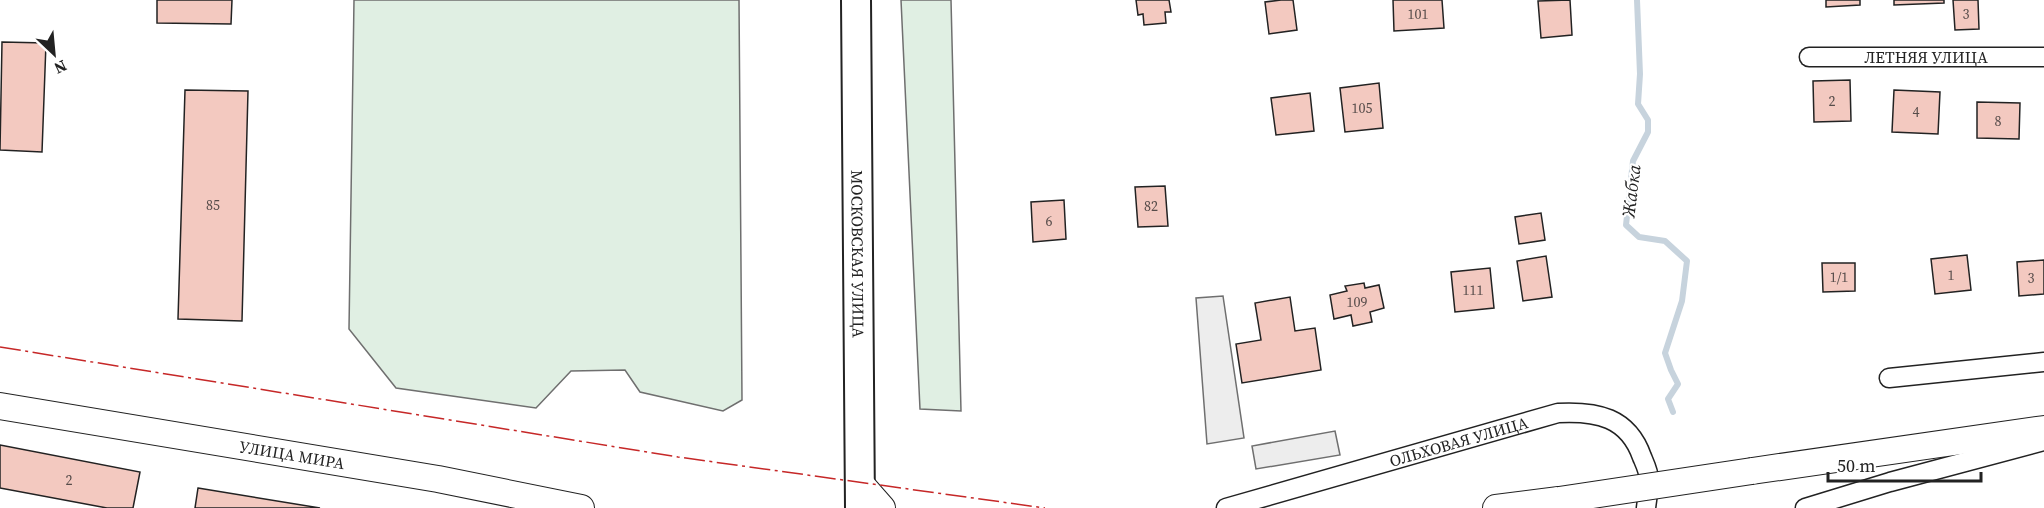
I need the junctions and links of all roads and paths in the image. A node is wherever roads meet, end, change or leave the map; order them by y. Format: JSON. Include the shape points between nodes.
{"nodes":[{"id":1,"x":856,"y":0,"type":"edge"},
{"id":2,"x":1809,"y":57,"type":"dead end"},
{"id":3,"x":2044,"y":57,"type":"edge"},
{"id":4,"x":2044,"y":362,"type":"edge"},
{"id":5,"x":1889,"y":378,"type":"dead end"},
{"id":6,"x":0,"y":406,"type":"edge"},
{"id":7,"x":2044,"y":429,"type":"edge"},
{"id":8,"x":2044,"y":441,"type":"edge"},
{"id":9,"x":860,"y":496,"type":"edge"},
{"id":10,"x":568,"y":507,"type":"edge"},
{"id":11,"x":882,"y":508,"type":"edge"},
{"id":12,"x":1226,"y":508,"type":"edge"},
{"id":13,"x":1496,"y":508,"type":"edge"},
{"id":14,"x":1646,"y":508,"type":"edge"},
{"id":15,"x":1805,"y":508,"type":"edge"}],
"edges":[{"from":1,"to":9,"type":"main road","name":"МОСКОВСКАЯ УЛИЦА"},
{"from":2,"to":3,"type":"street","name":"ЛЕТНЯЯ УЛИЦА"},
{"from":4,"to":5,"type":"street"},
{"from":6,"to":10,"type":"main road","name":"УЛИЦА МИРА","via":[[438,479]]},
{"from":7,"to":13,"type":"main road","bridge":true},
{"from":8,"to":15,"type":"street"},
{"from":9,"to":11,"type":"main road"},
{"from":12,"to":14,"type":"street","name":"ОЛЬХОВАЯ УЛИЦА","via":[[1558,413],[1584,412],[1606,417],[1626,428],[1638,446],[1649,477]]}]}
